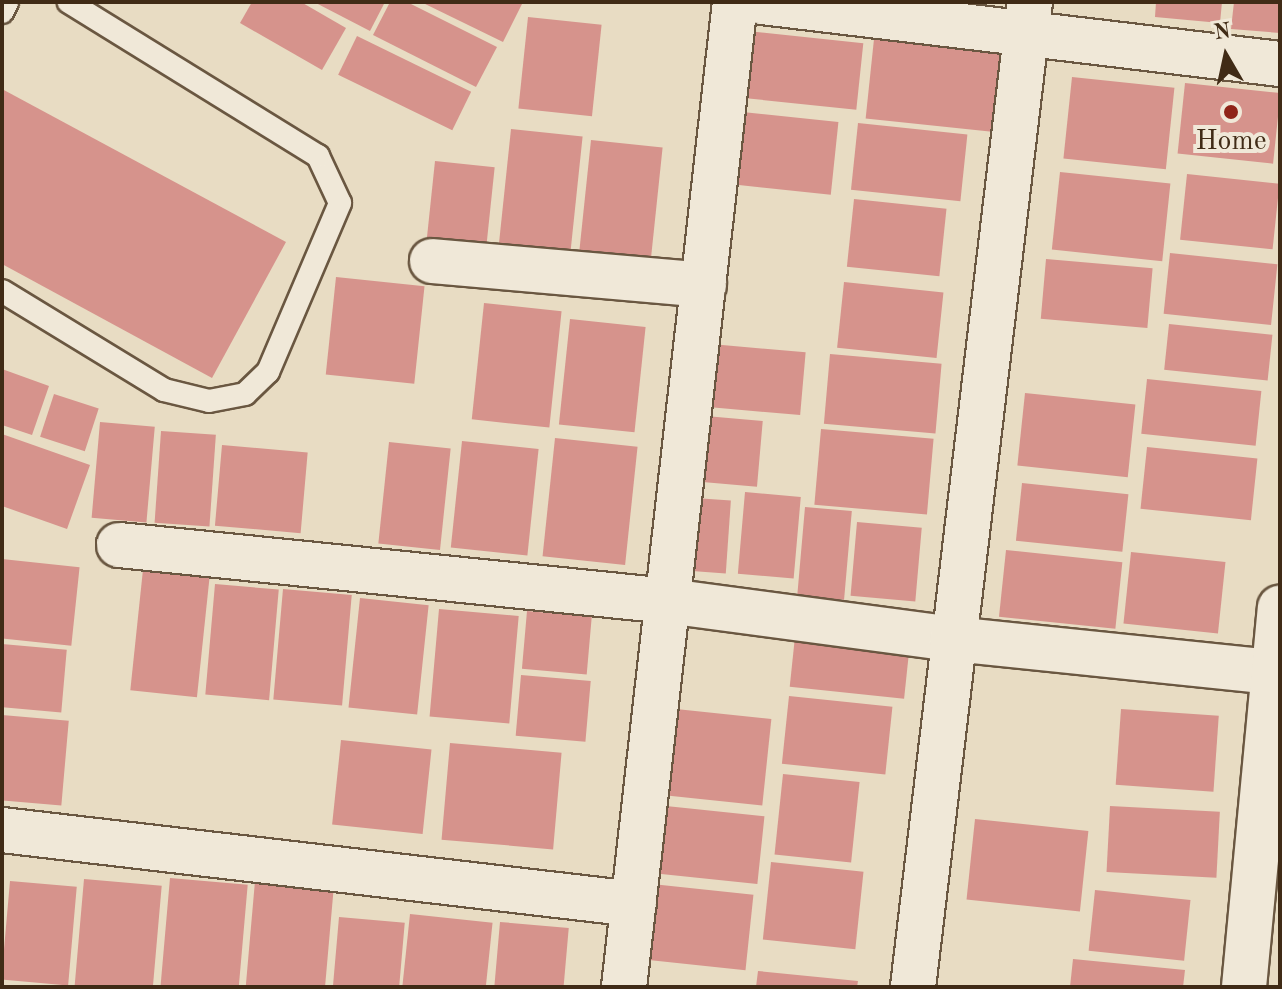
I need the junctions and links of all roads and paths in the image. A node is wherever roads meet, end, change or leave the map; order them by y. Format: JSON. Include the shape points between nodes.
{"nodes":[{"id":1,"x":7,"y":2,"type":"edge"},
{"id":2,"x":69,"y":2,"type":"edge"},
{"id":3,"x":735,"y":2,"type":"edge"},
{"id":4,"x":762,"y":2,"type":"edge"},
{"id":5,"x":2,"y":12,"type":"edge"},
{"id":6,"x":1028,"y":18,"type":"edge"},
{"id":7,"x":1280,"y":64,"type":"edge"},
{"id":8,"x":432,"y":261,"type":"dead end"},
{"id":9,"x":704,"y":285,"type":"junction"},
{"id":10,"x":2,"y":291,"type":"edge"},
{"id":11,"x":119,"y":545,"type":"dead end"},
{"id":12,"x":668,"y":601,"type":"junction"},
{"id":13,"x":1280,"y":608,"type":"edge"},
{"id":14,"x":952,"y":639,"type":"junction"},
{"id":15,"x":1277,"y":673,"type":"edge"},
{"id":16,"x":2,"y":830,"type":"edge"},
{"id":17,"x":634,"y":904,"type":"junction"},
{"id":18,"x":624,"y":987,"type":"edge"},
{"id":19,"x":913,"y":987,"type":"edge"},
{"id":20,"x":1244,"y":987,"type":"edge"}],
"edges":[{"from":1,"to":5,"type":"lane"},
{"from":2,"to":10,"type":"lane","via":[[318,156],[340,203],[268,372],[245,394],[209,401],[164,390]]},
{"from":3,"to":9,"type":"street"},
{"from":4,"to":6,"type":"street"},
{"from":6,"to":7,"type":"street"},
{"from":6,"to":14,"type":"street"},
{"from":8,"to":9,"type":"street"},
{"from":9,"to":12,"type":"street"},
{"from":11,"to":12,"type":"street"},
{"from":12,"to":14,"type":"street"},
{"from":12,"to":17,"type":"street"},
{"from":13,"to":15,"type":"street"},
{"from":14,"to":15,"type":"street"},
{"from":14,"to":19,"type":"street"},
{"from":15,"to":20,"type":"street"},
{"from":16,"to":17,"type":"street"},
{"from":17,"to":18,"type":"street"}]}
